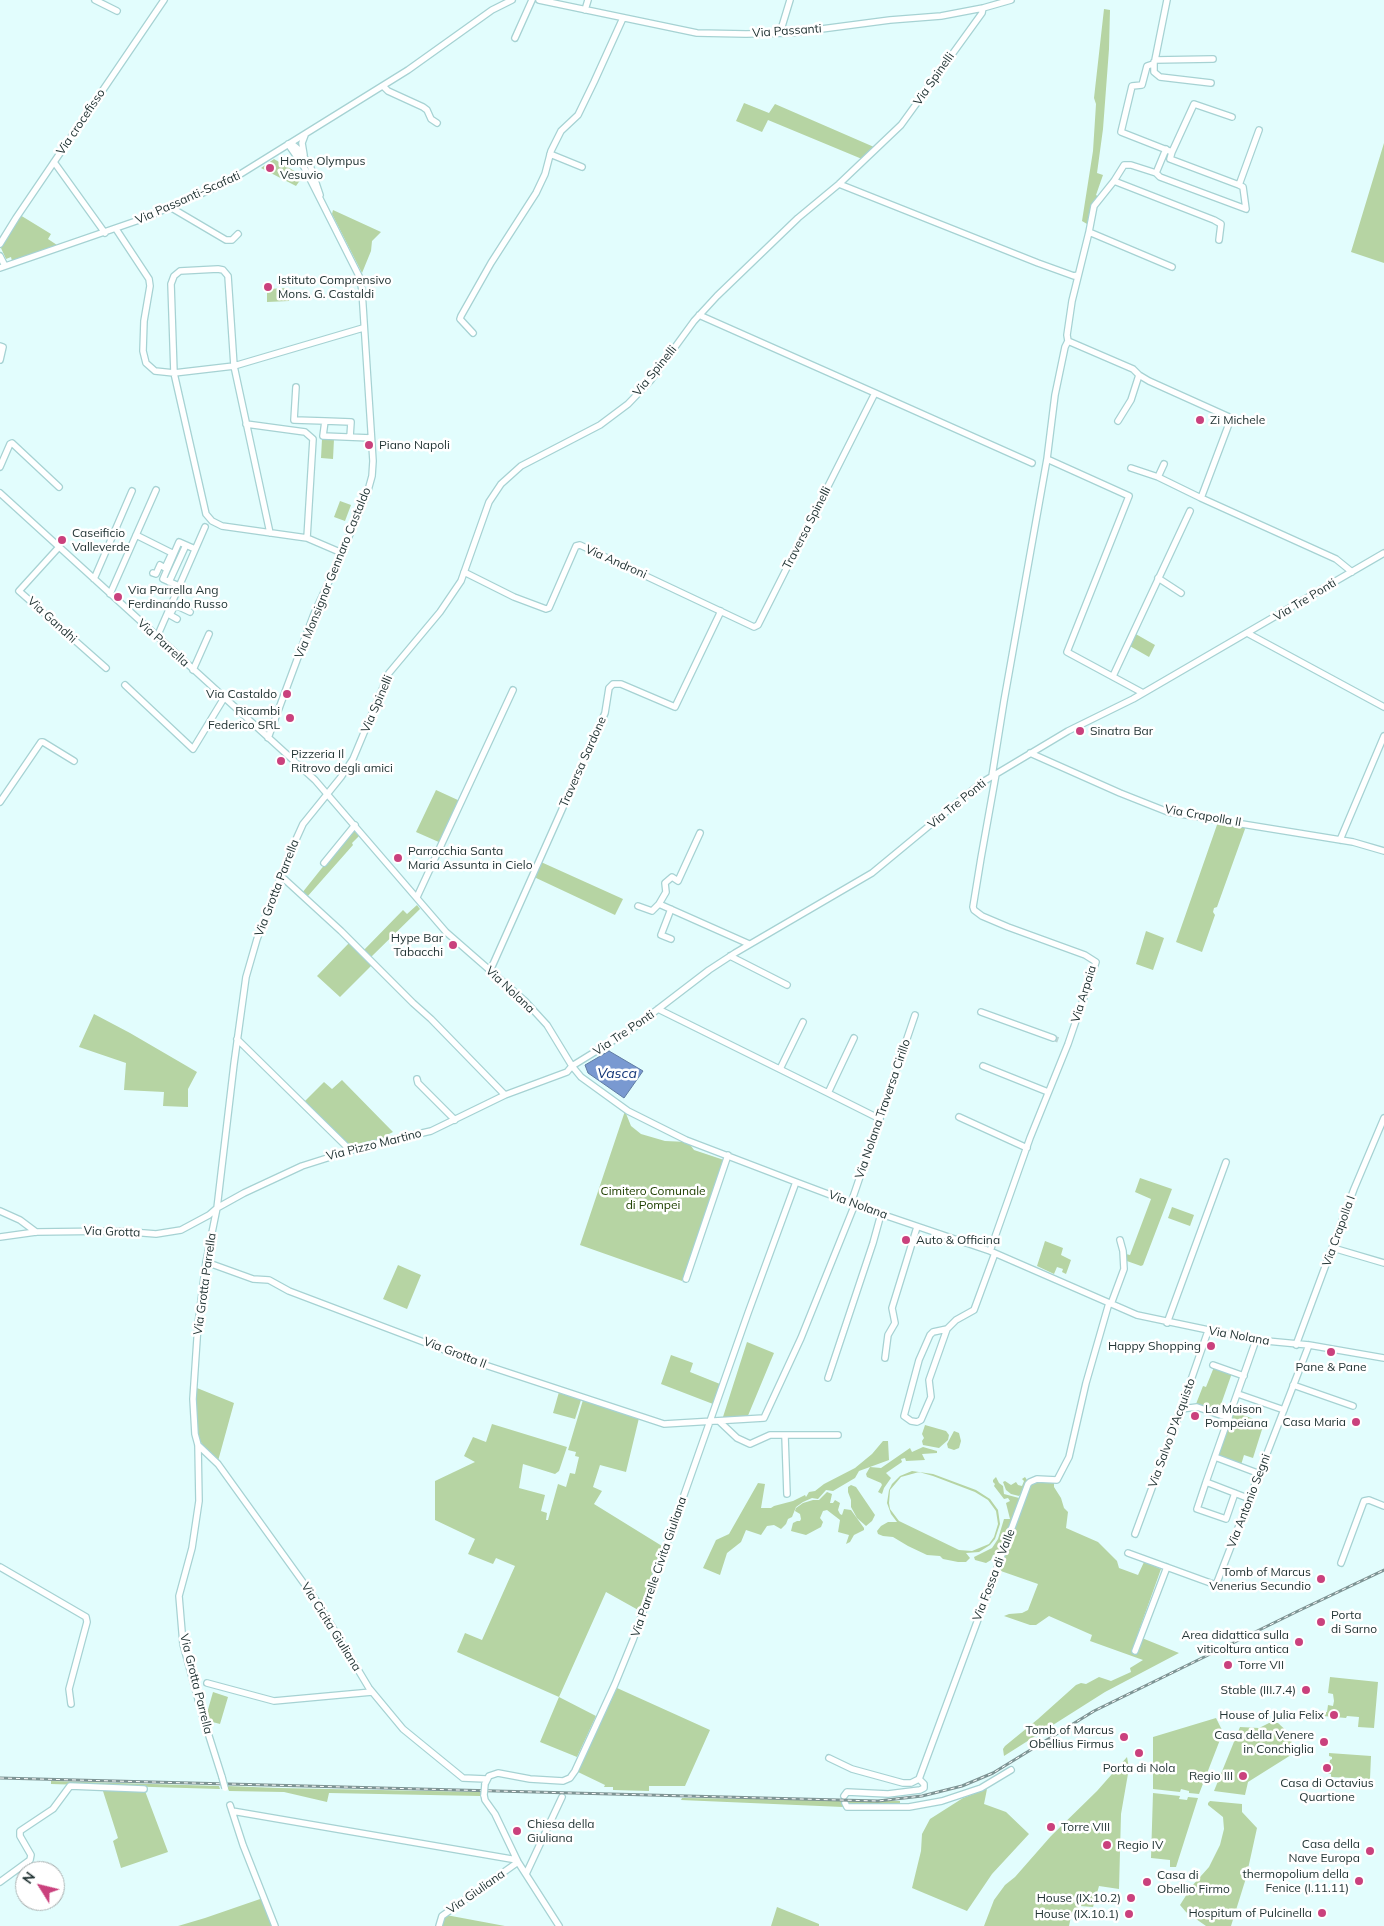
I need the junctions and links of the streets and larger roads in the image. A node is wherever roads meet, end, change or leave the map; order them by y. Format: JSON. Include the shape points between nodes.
{"nodes":[{"id":1,"x":96,"y":0,"type":"edge"},
{"id":2,"x":164,"y":0,"type":"edge"},
{"id":3,"x":511,"y":0,"type":"edge"},
{"id":4,"x":532,"y":0,"type":"edge"},
{"id":5,"x":539,"y":0,"type":"edge"},
{"id":6,"x":588,"y":0,"type":"edge"},
{"id":7,"x":790,"y":0,"type":"edge"},
{"id":8,"x":1011,"y":0,"type":"edge"},
{"id":9,"x":1167,"y":0,"type":"edge"},
{"id":10,"x":548,"y":1,"type":"edge"},
{"id":11,"x":983,"y":8,"type":"junction"},
{"id":12,"x":585,"y":10,"type":"junction"},
{"id":13,"x":117,"y":12,"type":"dead end"},
{"id":14,"x":622,"y":18,"type":"junction"},
{"id":15,"x":780,"y":33,"type":"junction"},
{"id":16,"x":515,"y":38,"type":"dead end"},
{"id":17,"x":1213,"y":59,"type":"dead end"},
{"id":18,"x":1154,"y":62,"type":"junction"},
{"id":19,"x":1211,"y":83,"type":"dead end"},
{"id":20,"x":383,"y":86,"type":"junction"},
{"id":21,"x":1232,"y":117,"type":"dead end"},
{"id":22,"x":437,"y":123,"type":"dead end"},
{"id":23,"x":1260,"y":130,"type":"dead end"},
{"id":24,"x":306,"y":133,"type":"junction"},
{"id":25,"x":290,"y":144,"type":"junction"},
{"id":26,"x":1166,"y":149,"type":"junction"},
{"id":27,"x":1172,"y":152,"type":"junction"},
{"id":28,"x":550,"y":154,"type":"junction"},
{"id":29,"x":304,"y":157,"type":"junction"},
{"id":30,"x":54,"y":162,"type":"junction"},
{"id":31,"x":582,"y":168,"type":"dead end"},
{"id":32,"x":1156,"y":173,"type":"junction"},
{"id":33,"x":1114,"y":181,"type":"junction"},
{"id":34,"x":839,"y":184,"type":"junction"},
{"id":35,"x":1239,"y":185,"type":"junction"},
{"id":36,"x":322,"y":202,"type":"junction"},
{"id":37,"x":170,"y":207,"type":"junction"},
{"id":38,"x":116,"y":229,"type":"junction"},
{"id":39,"x":1089,"y":232,"type":"junction"},
{"id":40,"x":105,"y":233,"type":"junction"},
{"id":41,"x":238,"y":234,"type":"dead end"},
{"id":42,"x":1219,"y":240,"type":"dead end"},
{"id":43,"x":0,"y":244,"type":"edge"},
{"id":44,"x":0,"y":256,"type":"edge"},
{"id":45,"x":3,"y":267,"type":"edge"},
{"id":46,"x":1172,"y":267,"type":"dead end"},
{"id":47,"x":1078,"y":275,"type":"junction"},
{"id":48,"x":699,"y":315,"type":"junction"},
{"id":49,"x":364,"y":328,"type":"junction"},
{"id":50,"x":473,"y":333,"type":"dead end"},
{"id":51,"x":1068,"y":341,"type":"junction"},
{"id":52,"x":0,"y":346,"type":"edge"},
{"id":53,"x":0,"y":360,"type":"edge"},
{"id":54,"x":234,"y":366,"type":"junction"},
{"id":55,"x":174,"y":373,"type":"junction"},
{"id":56,"x":1139,"y":376,"type":"junction"},
{"id":57,"x":296,"y":387,"type":"dead end"},
{"id":58,"x":875,"y":393,"type":"junction"},
{"id":59,"x":1118,"y":420,"type":"dead end"},
{"id":60,"x":325,"y":421,"type":"junction"},
{"id":61,"x":246,"y":424,"type":"junction"},
{"id":62,"x":350,"y":437,"type":"junction"},
{"id":63,"x":371,"y":438,"type":"junction"},
{"id":64,"x":1047,"y":459,"type":"junction"},
{"id":65,"x":1032,"y":462,"type":"dead end"},
{"id":66,"x":1164,"y":464,"type":"dead end"},
{"id":67,"x":0,"y":466,"type":"edge"},
{"id":68,"x":1132,"y":468,"type":"dead end"},
{"id":69,"x":1158,"y":478,"type":"junction"},
{"id":70,"x":59,"y":487,"type":"dead end"},
{"id":71,"x":156,"y":490,"type":"dead end"},
{"id":72,"x":132,"y":491,"type":"dead end"},
{"id":73,"x":0,"y":493,"type":"edge"},
{"id":74,"x":1200,"y":498,"type":"junction"},
{"id":75,"x":1190,"y":511,"type":"dead end"},
{"id":76,"x":205,"y":527,"type":"dead end"},
{"id":77,"x":270,"y":533,"type":"junction"},
{"id":78,"x":136,"y":535,"type":"junction"},
{"id":79,"x":307,"y":538,"type":"junction"},
{"id":80,"x":59,"y":547,"type":"junction"},
{"id":81,"x":195,"y":549,"type":"junction"},
{"id":82,"x":1384,"y":553,"type":"edge"},
{"id":83,"x":342,"y":554,"type":"junction"},
{"id":84,"x":464,"y":572,"type":"junction"},
{"id":85,"x":1352,"y":572,"type":"junction"},
{"id":86,"x":153,"y":573,"type":"dead end"},
{"id":87,"x":1158,"y":578,"type":"junction"},
{"id":88,"x":94,"y":579,"type":"junction"},
{"id":89,"x":179,"y":586,"type":"junction"},
{"id":90,"x":1181,"y":593,"type":"dead end"},
{"id":91,"x":110,"y":594,"type":"junction"},
{"id":92,"x":721,"y":611,"type":"junction"},
{"id":93,"x":190,"y":612,"type":"dead end"},
{"id":94,"x":178,"y":619,"type":"dead end"},
{"id":95,"x":209,"y":634,"type":"dead end"},
{"id":96,"x":1249,"y":634,"type":"junction"},
{"id":97,"x":157,"y":637,"type":"junction"},
{"id":98,"x":106,"y":668,"type":"dead end"},
{"id":99,"x":193,"y":670,"type":"junction"},
{"id":100,"x":1113,"y":676,"type":"junction"},
{"id":101,"x":125,"y":685,"type":"dead end"},
{"id":102,"x":513,"y":690,"type":"dead end"},
{"id":103,"x":1143,"y":693,"type":"junction"},
{"id":104,"x":224,"y":698,"type":"junction"},
{"id":105,"x":1384,"y":707,"type":"edge"},
{"id":106,"x":1384,"y":736,"type":"edge"},
{"id":107,"x":268,"y":738,"type":"junction"},
{"id":108,"x":1030,"y":753,"type":"junction"},
{"id":109,"x":74,"y":761,"type":"dead end"},
{"id":110,"x":994,"y":775,"type":"junction"},
{"id":111,"x":327,"y":792,"type":"junction"},
{"id":112,"x":0,"y":802,"type":"edge"},
{"id":113,"x":355,"y":825,"type":"junction"},
{"id":114,"x":700,"y":833,"type":"dead end"},
{"id":115,"x":1340,"y":840,"type":"junction"},
{"id":116,"x":1384,"y":851,"type":"edge"},
{"id":117,"x":324,"y":863,"type":"dead end"},
{"id":118,"x":281,"y":876,"type":"junction"},
{"id":119,"x":417,"y":897,"type":"junction"},
{"id":120,"x":659,"y":904,"type":"junction"},
{"id":121,"x":638,"y":906,"type":"dead end"},
{"id":122,"x":671,"y":910,"type":"junction"},
{"id":123,"x":672,"y":939,"type":"dead end"},
{"id":124,"x":749,"y":944,"type":"junction"},
{"id":125,"x":730,"y":956,"type":"junction"},
{"id":126,"x":490,"y":971,"type":"junction"},
{"id":127,"x":787,"y":985,"type":"dead end"},
{"id":128,"x":658,"y":1009,"type":"junction"},
{"id":129,"x":981,"y":1012,"type":"dead end"},
{"id":130,"x":915,"y":1015,"type":"dead end"},
{"id":131,"x":803,"y":1022,"type":"dead end"},
{"id":132,"x":854,"y":1038,"type":"dead end"},
{"id":133,"x":1053,"y":1038,"type":"tunnel mouth"},
{"id":134,"x":237,"y":1039,"type":"junction"},
{"id":135,"x":1061,"y":1041,"type":"tunnel mouth"},
{"id":136,"x":1068,"y":1044,"type":"junction"},
{"id":137,"x":572,"y":1066,"type":"junction"},
{"id":138,"x":983,"y":1066,"type":"dead end"},
{"id":139,"x":780,"y":1069,"type":"junction"},
{"id":140,"x":417,"y":1079,"type":"dead end"},
{"id":141,"x":1048,"y":1092,"type":"junction"},
{"id":142,"x":828,"y":1093,"type":"junction"},
{"id":143,"x":505,"y":1096,"type":"junction"},
{"id":144,"x":959,"y":1117,"type":"dead end"},
{"id":145,"x":1384,"y":1118,"type":"edge"},
{"id":146,"x":880,"y":1119,"type":"junction"},
{"id":147,"x":455,"y":1120,"type":"junction"},
{"id":148,"x":1027,"y":1148,"type":"junction"},
{"id":149,"x":350,"y":1150,"type":"junction"},
{"id":150,"x":728,"y":1155,"type":"junction"},
{"id":151,"x":1226,"y":1162,"type":"dead end"},
{"id":152,"x":796,"y":1182,"type":"junction"},
{"id":153,"x":853,"y":1204,"type":"junction"},
{"id":154,"x":217,"y":1208,"type":"junction"},
{"id":155,"x":0,"y":1212,"type":"edge"},
{"id":156,"x":881,"y":1214,"type":"junction"},
{"id":157,"x":917,"y":1227,"type":"junction"},
{"id":158,"x":36,"y":1232,"type":"junction"},
{"id":159,"x":0,"y":1237,"type":"edge"},
{"id":160,"x":1120,"y":1240,"type":"dead end"},
{"id":161,"x":1333,"y":1248,"type":"junction"},
{"id":162,"x":992,"y":1252,"type":"junction"},
{"id":163,"x":206,"y":1262,"type":"junction"},
{"id":164,"x":1384,"y":1263,"type":"edge"},
{"id":165,"x":686,"y":1279,"type":"dead end"},
{"id":166,"x":1110,"y":1304,"type":"junction"},
{"id":167,"x":1167,"y":1323,"type":"junction"},
{"id":168,"x":947,"y":1328,"type":"junction"},
{"id":169,"x":1208,"y":1331,"type":"junction"},
{"id":170,"x":1256,"y":1340,"type":"junction"},
{"id":171,"x":1296,"y":1345,"type":"junction"},
{"id":172,"x":1309,"y":1345,"type":"junction"},
{"id":173,"x":885,"y":1358,"type":"dead end"},
{"id":174,"x":1384,"y":1358,"type":"edge"},
{"id":175,"x":1212,"y":1365,"type":"dead end"},
{"id":176,"x":1244,"y":1376,"type":"junction"},
{"id":177,"x":828,"y":1378,"type":"dead end"},
{"id":178,"x":1293,"y":1385,"type":"junction"},
{"id":179,"x":1238,"y":1394,"type":"junction"},
{"id":180,"x":1353,"y":1406,"type":"dead end"},
{"id":181,"x":1181,"y":1409,"type":"junction"},
{"id":182,"x":1284,"y":1410,"type":"junction"},
{"id":183,"x":1229,"y":1418,"type":"junction"},
{"id":184,"x":719,"y":1421,"type":"junction"},
{"id":185,"x":710,"y":1422,"type":"junction"},
{"id":186,"x":838,"y":1435,"type":"dead end"},
{"id":187,"x":785,"y":1436,"type":"junction"},
{"id":188,"x":198,"y":1445,"type":"junction"},
{"id":189,"x":1215,"y":1458,"type":"junction"},
{"id":190,"x":1260,"y":1474,"type":"junction"},
{"id":191,"x":1206,"y":1482,"type":"junction"},
{"id":192,"x":1235,"y":1493,"type":"junction"},
{"id":193,"x":787,"y":1494,"type":"dead end"},
{"id":194,"x":1250,"y":1499,"type":"junction"},
{"id":195,"x":1384,"y":1506,"type":"edge"},
{"id":196,"x":1135,"y":1534,"type":"dead end"},
{"id":197,"x":1128,"y":1553,"type":"dead end"},
{"id":198,"x":1341,"y":1563,"type":"dead end"},
{"id":199,"x":0,"y":1566,"type":"edge"},
{"id":200,"x":1167,"y":1567,"type":"junction"},
{"id":201,"x":1135,"y":1652,"type":"dead end"},
{"id":202,"x":207,"y":1683,"type":"dead end"},
{"id":203,"x":372,"y":1692,"type":"junction"},
{"id":204,"x":71,"y":1704,"type":"dead end"},
{"id":205,"x":828,"y":1758,"type":"dead end"},
{"id":206,"x":1011,"y":1770,"type":"dead end"},
{"id":207,"x":919,"y":1779,"type":"junction"},
{"id":208,"x":485,"y":1781,"type":"junction"},
{"id":209,"x":225,"y":1788,"type":"dead end"},
{"id":210,"x":144,"y":1789,"type":"dead end"},
{"id":211,"x":844,"y":1796,"type":"dead end"},
{"id":212,"x":562,"y":1797,"type":"dead end"},
{"id":213,"x":844,"y":1803,"type":"dead end"},
{"id":214,"x":518,"y":1861,"type":"junction"},
{"id":215,"x":526,"y":1874,"type":"junction"},
{"id":216,"x":0,"y":1882,"type":"edge"},
{"id":217,"x":275,"y":1926,"type":"edge"},
{"id":218,"x":439,"y":1926,"type":"edge"},
{"id":219,"x":559,"y":1926,"type":"edge"}],
"edges":[{"from":1,"to":13,"type":"street"},
{"from":2,"to":30,"type":"street","name":"Via crocefisso"},
{"from":3,"to":20,"type":"street","name":"Via Passanti-Scafati"},
{"from":4,"to":16,"type":"street"},
{"from":5,"to":10,"type":"street"},
{"from":6,"to":12,"type":"street"},
{"from":7,"to":15,"type":"street"},
{"from":8,"to":11,"type":"street","name":"Via Passanti"},
{"from":9,"to":18,"type":"street"},
{"from":10,"to":12,"type":"street","name":"Via Passanti"},
{"from":11,"to":15,"type":"street","name":"Via Passanti","via":[[942,16]]},
{"from":11,"to":34,"type":"street","name":"Via Spinelli","via":[[901,125]]},
{"from":12,"to":14,"type":"street","name":"Via Passanti"},
{"from":14,"to":15,"type":"street","name":"Via Passanti","via":[[697,33]]},
{"from":14,"to":28,"type":"street","via":[[578,115],[561,131]]},
{"from":17,"to":18,"type":"street"},
{"from":18,"to":19,"type":"street","via":[[1154,72],[1160,77]]},
{"from":18,"to":26,"type":"street","via":[[1148,66],[1142,85],[1132,86],[1121,132]]},
{"from":20,"to":22,"type":"street","via":[[423,107]]},
{"from":20,"to":24,"type":"street","name":"Via Passanti-Scafati"},
{"from":21,"to":27,"type":"street","via":[[1194,104]]},
{"from":23,"to":35,"type":"street"},
{"from":24,"to":25,"type":"street","name":"Via Passanti-Scafati"},
{"from":24,"to":29,"type":"street","via":[[302,143]]},
{"from":25,"to":29,"type":"street"},
{"from":25,"to":36,"type":"street"},
{"from":25,"to":37,"type":"street","name":"Via Passanti-Scafati","via":[[233,179]]},
{"from":26,"to":27,"type":"street"},
{"from":26,"to":32,"type":"street"},
{"from":27,"to":35,"type":"street","via":[[1170,159]]},
{"from":28,"to":31,"type":"street"},
{"from":28,"to":50,"type":"street","via":[[536,193],[461,316],[460,319]]},
{"from":29,"to":36,"type":"street","via":[[312,170]]},
{"from":30,"to":40,"type":"street"},
{"from":30,"to":43,"type":"street","name":"Via crocefisso"},
{"from":32,"to":33,"type":"street","via":[[1124,165]]},
{"from":32,"to":35,"type":"street","via":[[1246,209],[1243,187]]},
{"from":33,"to":39,"type":"street","via":[[1094,206]]},
{"from":33,"to":42,"type":"street","via":[[1214,220],[1220,224]]},
{"from":34,"to":47,"type":"street","via":[[1038,263]]},
{"from":34,"to":48,"type":"street","name":"Via Spinelli","via":[[798,218]]},
{"from":36,"to":49,"type":"street","name":"Via Monsignor Gennaro Castaldo","via":[[360,278]]},
{"from":37,"to":38,"type":"street","name":"Via Passanti-Scafati"},
{"from":37,"to":41,"type":"street","via":[[226,240],[232,240]]},
{"from":38,"to":40,"type":"street","name":"Via Passanti-Scafati"},
{"from":38,"to":55,"type":"street","via":[[149,279],[144,321],[146,363],[156,371]]},
{"from":39,"to":46,"type":"street"},
{"from":39,"to":47,"type":"street"},
{"from":40,"to":45,"type":"street","name":"Via Passanti-Scafati"},
{"from":44,"to":45,"type":"street"},
{"from":47,"to":51,"type":"street","via":[[1066,335]]},
{"from":48,"to":58,"type":"street"},
{"from":48,"to":84,"type":"street","name":"Via Spinelli","via":[[651,380],[628,404],[600,425],[521,466],[501,484],[489,502]]},
{"from":49,"to":54,"type":"street"},
{"from":49,"to":63,"type":"street","name":"Via Monsignor Gennaro Castaldo"},
{"from":51,"to":56,"type":"street","via":[[1133,369]]},
{"from":51,"to":64,"type":"street","via":[[1055,395]]},
{"from":52,"to":53,"type":"street","via":[[3,347]]},
{"from":54,"to":55,"type":"street"},
{"from":54,"to":55,"type":"street","via":[[228,276],[218,269],[182,270],[174,276],[171,284]]},
{"from":54,"to":61,"type":"street"},
{"from":55,"to":77,"type":"street","via":[[206,514],[222,526]]},
{"from":56,"to":59,"type":"street","via":[[1131,400]]},
{"from":56,"to":74,"type":"street","via":[[1230,421]]},
{"from":57,"to":60,"type":"street","via":[[294,420]]},
{"from":58,"to":65,"type":"street"},
{"from":58,"to":92,"type":"street","name":"Traversa Spinelli","via":[[758,625]]},
{"from":60,"to":62,"type":"street","via":[[351,422]]},
{"from":60,"to":62,"type":"street","via":[[323,436]]},
{"from":61,"to":77,"type":"street"},
{"from":61,"to":79,"type":"street","via":[[305,432],[312,437]]},
{"from":62,"to":63,"type":"street"},
{"from":63,"to":83,"type":"street","name":"Via Monsignor Gennaro Castaldo","via":[[372,476]]},
{"from":64,"to":100,"type":"street","via":[[1129,496],[1067,648],[1069,654]]},
{"from":64,"to":110,"type":"street"},
{"from":66,"to":69,"type":"street"},
{"from":67,"to":70,"type":"street","via":[[12,444]]},
{"from":68,"to":69,"type":"street"},
{"from":69,"to":74,"type":"street"},
{"from":71,"to":78,"type":"street"},
{"from":72,"to":88,"type":"street"},
{"from":73,"to":80,"type":"street","name":"Via Parrella"},
{"from":74,"to":85,"type":"street","via":[[1336,559]]},
{"from":75,"to":87,"type":"street"},
{"from":76,"to":81,"type":"street"},
{"from":77,"to":79,"type":"street"},
{"from":78,"to":86,"type":"street","via":[[172,553],[166,568],[160,565],[156,574]]},
{"from":78,"to":91,"type":"street"},
{"from":79,"to":83,"type":"street"},
{"from":80,"to":88,"type":"street","name":"Via Parrella"},
{"from":80,"to":98,"type":"street","name":"Via Gandhi","via":[[19,591]]},
{"from":81,"to":89,"type":"street"},
{"from":81,"to":89,"type":"street","via":[[186,545],[169,582]]},
{"from":82,"to":85,"type":"street","name":"Via Tre Ponti"},
{"from":83,"to":107,"type":"street","name":"Via Monsignor Gennaro Castaldo","via":[[314,614]]},
{"from":84,"to":92,"type":"street","name":"Via Androni","via":[[546,609],[576,546],[580,545]]},
{"from":84,"to":111,"type":"street","name":"Via Spinelli","via":[[440,612],[390,673],[357,751]]},
{"from":85,"to":96,"type":"street","name":"Via Tre Ponti"},
{"from":87,"to":90,"type":"street"},
{"from":87,"to":100,"type":"street"},
{"from":88,"to":91,"type":"street","name":"Via Parrella"},
{"from":89,"to":97,"type":"street"},
{"from":91,"to":97,"type":"street","name":"Via Parrella"},
{"from":92,"to":126,"type":"street","name":"Traversa Sardone","via":[[675,707],[622,684],[613,684],[609,688],[605,713]]},
{"from":93,"to":94,"type":"street","via":[[174,605],[170,615]]},
{"from":95,"to":99,"type":"street"},
{"from":96,"to":103,"type":"street","name":"Via Tre Ponti"},
{"from":96,"to":105,"type":"street"},
{"from":97,"to":99,"type":"street","name":"Via Parrella"},
{"from":99,"to":104,"type":"street","name":"Via Parrella"},
{"from":100,"to":103,"type":"street"},
{"from":101,"to":104,"type":"street","via":[[192,749]]},
{"from":102,"to":119,"type":"street"},
{"from":103,"to":108,"type":"street","name":"Via Tre Ponti"},
{"from":104,"to":107,"type":"street","name":"Via Parrella"},
{"from":106,"to":115,"type":"street"},
{"from":107,"to":111,"type":"street","name":"Via Parrella"},
{"from":108,"to":110,"type":"street","name":"Via Tre Ponti"},
{"from":108,"to":115,"type":"street","name":"Via Crapolla II","via":[[1168,812]]},
{"from":109,"to":112,"type":"street","via":[[40,742]]},
{"from":110,"to":124,"type":"street","name":"Via Tre Ponti","via":[[872,873]]},
{"from":110,"to":136,"type":"street","name":"Via Arpaia","via":[[973,907],[982,916],[1096,962]]},
{"from":111,"to":113,"type":"street","name":"Via Nolana"},
{"from":111,"to":118,"type":"street","name":"Via Grotta Parrella","via":[[303,824]]},
{"from":113,"to":117,"type":"street"},
{"from":113,"to":119,"type":"street","name":"Via Nolana"},
{"from":114,"to":120,"type":"street","via":[[678,881],[672,877],[665,883],[666,892]]},
{"from":115,"to":116,"type":"street","name":"Via Crapolla II"},
{"from":118,"to":134,"type":"street","name":"Via Grotta Parrella","via":[[250,962]]},
{"from":118,"to":143,"type":"street","via":[[431,1019]]},
{"from":119,"to":126,"type":"street","name":"Via Nolana","via":[[446,932]]},
{"from":120,"to":121,"type":"street","via":[[652,911]]},
{"from":120,"to":122,"type":"street"},
{"from":122,"to":123,"type":"street","via":[[661,935]]},
{"from":122,"to":124,"type":"street"},
{"from":124,"to":125,"type":"street","name":"Via Tre Ponti"},
{"from":125,"to":127,"type":"street"},
{"from":125,"to":128,"type":"street","name":"Via Tre Ponti"},
{"from":126,"to":137,"type":"street","name":"Via Nolana","via":[[547,1025]]},
{"from":128,"to":137,"type":"street","name":"Via Tre Ponti"},
{"from":128,"to":139,"type":"street"},
{"from":129,"to":133,"type":"street"},
{"from":130,"to":146,"type":"street","name":"Via Nolana Traversa Cirillo"},
{"from":131,"to":139,"type":"street"},
{"from":132,"to":142,"type":"street"},
{"from":134,"to":149,"type":"street"},
{"from":134,"to":154,"type":"street","name":"Via Grotta Parrella"},
{"from":135,"to":136,"type":"street"},
{"from":136,"to":141,"type":"street","name":"Via Arpaia"},
{"from":137,"to":143,"type":"street","name":"Via Pizzo Martino","via":[[559,1076]]},
{"from":137,"to":150,"type":"street","name":"Via Nolana","via":[[581,1077],[628,1111],[686,1140]]},
{"from":138,"to":141,"type":"street"},
{"from":139,"to":142,"type":"street"},
{"from":140,"to":147,"type":"street"},
{"from":141,"to":148,"type":"street","name":"Via Arpaia"},
{"from":142,"to":146,"type":"street"},
{"from":143,"to":147,"type":"street","name":"Via Pizzo Martino"},
{"from":144,"to":148,"type":"street"},
{"from":145,"to":161,"type":"street","name":"Via Crapolla I"},
{"from":146,"to":153,"type":"street","name":"Via Nolana Traversa Cirillo"},
{"from":147,"to":149,"type":"street","name":"Via Pizzo Martino","via":[[431,1131]]},
{"from":148,"to":162,"type":"street","name":"Via Arpaia"},
{"from":149,"to":154,"type":"street","name":"Via Pizzo Martino","via":[[302,1166]]},
{"from":150,"to":152,"type":"street","name":"Via Nolana"},
{"from":150,"to":165,"type":"street"},
{"from":151,"to":167,"type":"street"},
{"from":152,"to":153,"type":"street","name":"Via Nolana"},
{"from":152,"to":185,"type":"street","name":"Via Parrelle Civita Giuliana"},
{"from":153,"to":156,"type":"street","name":"Via Nolana"},
{"from":153,"to":184,"type":"street","name":"Via Nolana Traversa Cirillo","via":[[801,1338],[764,1418]]},
{"from":154,"to":158,"type":"street","name":"Via Grotta","via":[[181,1230],[165,1233]]},
{"from":154,"to":163,"type":"street","name":"Via Grotta Parrella"},
{"from":155,"to":158,"type":"street","via":[[20,1220]]},
{"from":156,"to":157,"type":"street","name":"Via Nolana"},
{"from":156,"to":177,"type":"street"},
{"from":157,"to":162,"type":"street","name":"Via Nolana"},
{"from":157,"to":173,"type":"street","via":[[892,1308],[895,1323],[888,1335]]},
{"from":158,"to":159,"type":"street","name":"Via Grotta"},
{"from":160,"to":166,"type":"street","via":[[1124,1269]]},
{"from":161,"to":164,"type":"street"},
{"from":161,"to":171,"type":"street","name":"Via Crapolla I"},
{"from":162,"to":166,"type":"street","name":"Via Nolana"},
{"from":162,"to":168,"type":"street","name":"Via Arpaia","via":[[974,1310]]},
{"from":163,"to":185,"type":"street","name":"Via Grotta II","via":[[253,1279],[269,1280],[289,1291],[479,1363],[654,1421],[672,1424]]},
{"from":163,"to":188,"type":"street","name":"Via Grotta Parrella","via":[[193,1399]]},
{"from":166,"to":167,"type":"street","name":"Via Nolana","via":[[1137,1316]]},
{"from":166,"to":207,"type":"street","name":"Via Fossa di Valle","via":[[1086,1383],[1069,1457],[1057,1480],[1037,1479],[1028,1484]]},
{"from":167,"to":169,"type":"street","name":"Via Nolana"},
{"from":168,"to":168,"type":"street","name":"Via Arpaia","via":[[929,1380],[931,1397],[921,1420],[911,1421],[904,1416],[919,1360],[930,1335]]},
{"from":169,"to":170,"type":"street","name":"Via Nolana"},
{"from":169,"to":181,"type":"street","name":"Via Salvo D'Acquisto"},
{"from":170,"to":171,"type":"street","name":"Via Nolana"},
{"from":170,"to":176,"type":"street"},
{"from":171,"to":172,"type":"street","name":"Via Nolana"},
{"from":172,"to":174,"type":"street","name":"Via Nolana"},
{"from":172,"to":178,"type":"street","name":"Via Antonio Segni"},
{"from":175,"to":176,"type":"street"},
{"from":176,"to":179,"type":"street"},
{"from":178,"to":180,"type":"street"},
{"from":178,"to":182,"type":"street","name":"Via Antonio Segni"},
{"from":179,"to":182,"type":"street"},
{"from":179,"to":183,"type":"street"},
{"from":181,"to":183,"type":"street","via":[[1196,1407]]},
{"from":181,"to":196,"type":"street","name":"Via Salvo D'Acquisto"},
{"from":182,"to":190,"type":"street","name":"Via Antonio Segni"},
{"from":183,"to":189,"type":"street"},
{"from":184,"to":185,"type":"street","name":"Via Grotta II"},
{"from":184,"to":187,"type":"street","via":[[737,1438],[750,1444],[770,1435]]},
{"from":185,"to":208,"type":"street","name":"Via Parrelle Civita Giuliana","via":[[625,1662],[573,1775],[563,1781],[501,1773],[493,1774]]},
{"from":186,"to":187,"type":"street"},
{"from":187,"to":193,"type":"street"},
{"from":188,"to":203,"type":"street","name":"Via Cicita Giuliana","via":[[218,1464],[318,1603]]},
{"from":188,"to":209,"type":"street","name":"Via Grotta Parrella","bridge":true,"via":[[199,1501],[192,1548],[179,1596],[183,1644]]},
{"from":189,"to":190,"type":"street"},
{"from":189,"to":191,"type":"street"},
{"from":190,"to":194,"type":"street","name":"Via Antonio Segni"},
{"from":191,"to":192,"type":"street"},
{"from":191,"to":192,"type":"street","via":[[1197,1509],[1226,1519]]},
{"from":192,"to":194,"type":"street"},
{"from":194,"to":200,"type":"street","name":"Via Antonio Segni","via":[[1216,1585]]},
{"from":195,"to":198,"type":"street","via":[[1364,1501]]},
{"from":197,"to":200,"type":"street","name":"Via Antonio Segni"},
{"from":199,"to":204,"type":"street","via":[[86,1617],[68,1689]]},
{"from":200,"to":201,"type":"street"},
{"from":202,"to":203,"type":"street","via":[[274,1701]]},
{"from":203,"to":208,"type":"street","name":"Via Cicita Giuliana","via":[[407,1734],[463,1778]]},
{"from":205,"to":207,"type":"street","via":[[852,1769],[903,1783]]},
{"from":206,"to":213,"type":"street","via":[[981,1788],[934,1802],[900,1807],[847,1807]]},
{"from":207,"to":211,"type":"street","via":[[924,1784],[920,1790],[888,1794],[847,1792]]},
{"from":208,"to":214,"type":"street","bridge":true,"via":[[485,1800]]},
{"from":210,"to":216,"type":"street","via":[[70,1786],[53,1809],[20,1831],[30,1860]]},
{"from":212,"to":215,"type":"street"},
{"from":214,"to":215,"type":"street"},
{"from":214,"to":217,"type":"street","via":[[231,1808]]},
{"from":214,"to":218,"type":"street","name":"Via Giuliana","via":[[442,1916]]},
{"from":215,"to":219,"type":"street"}]}
